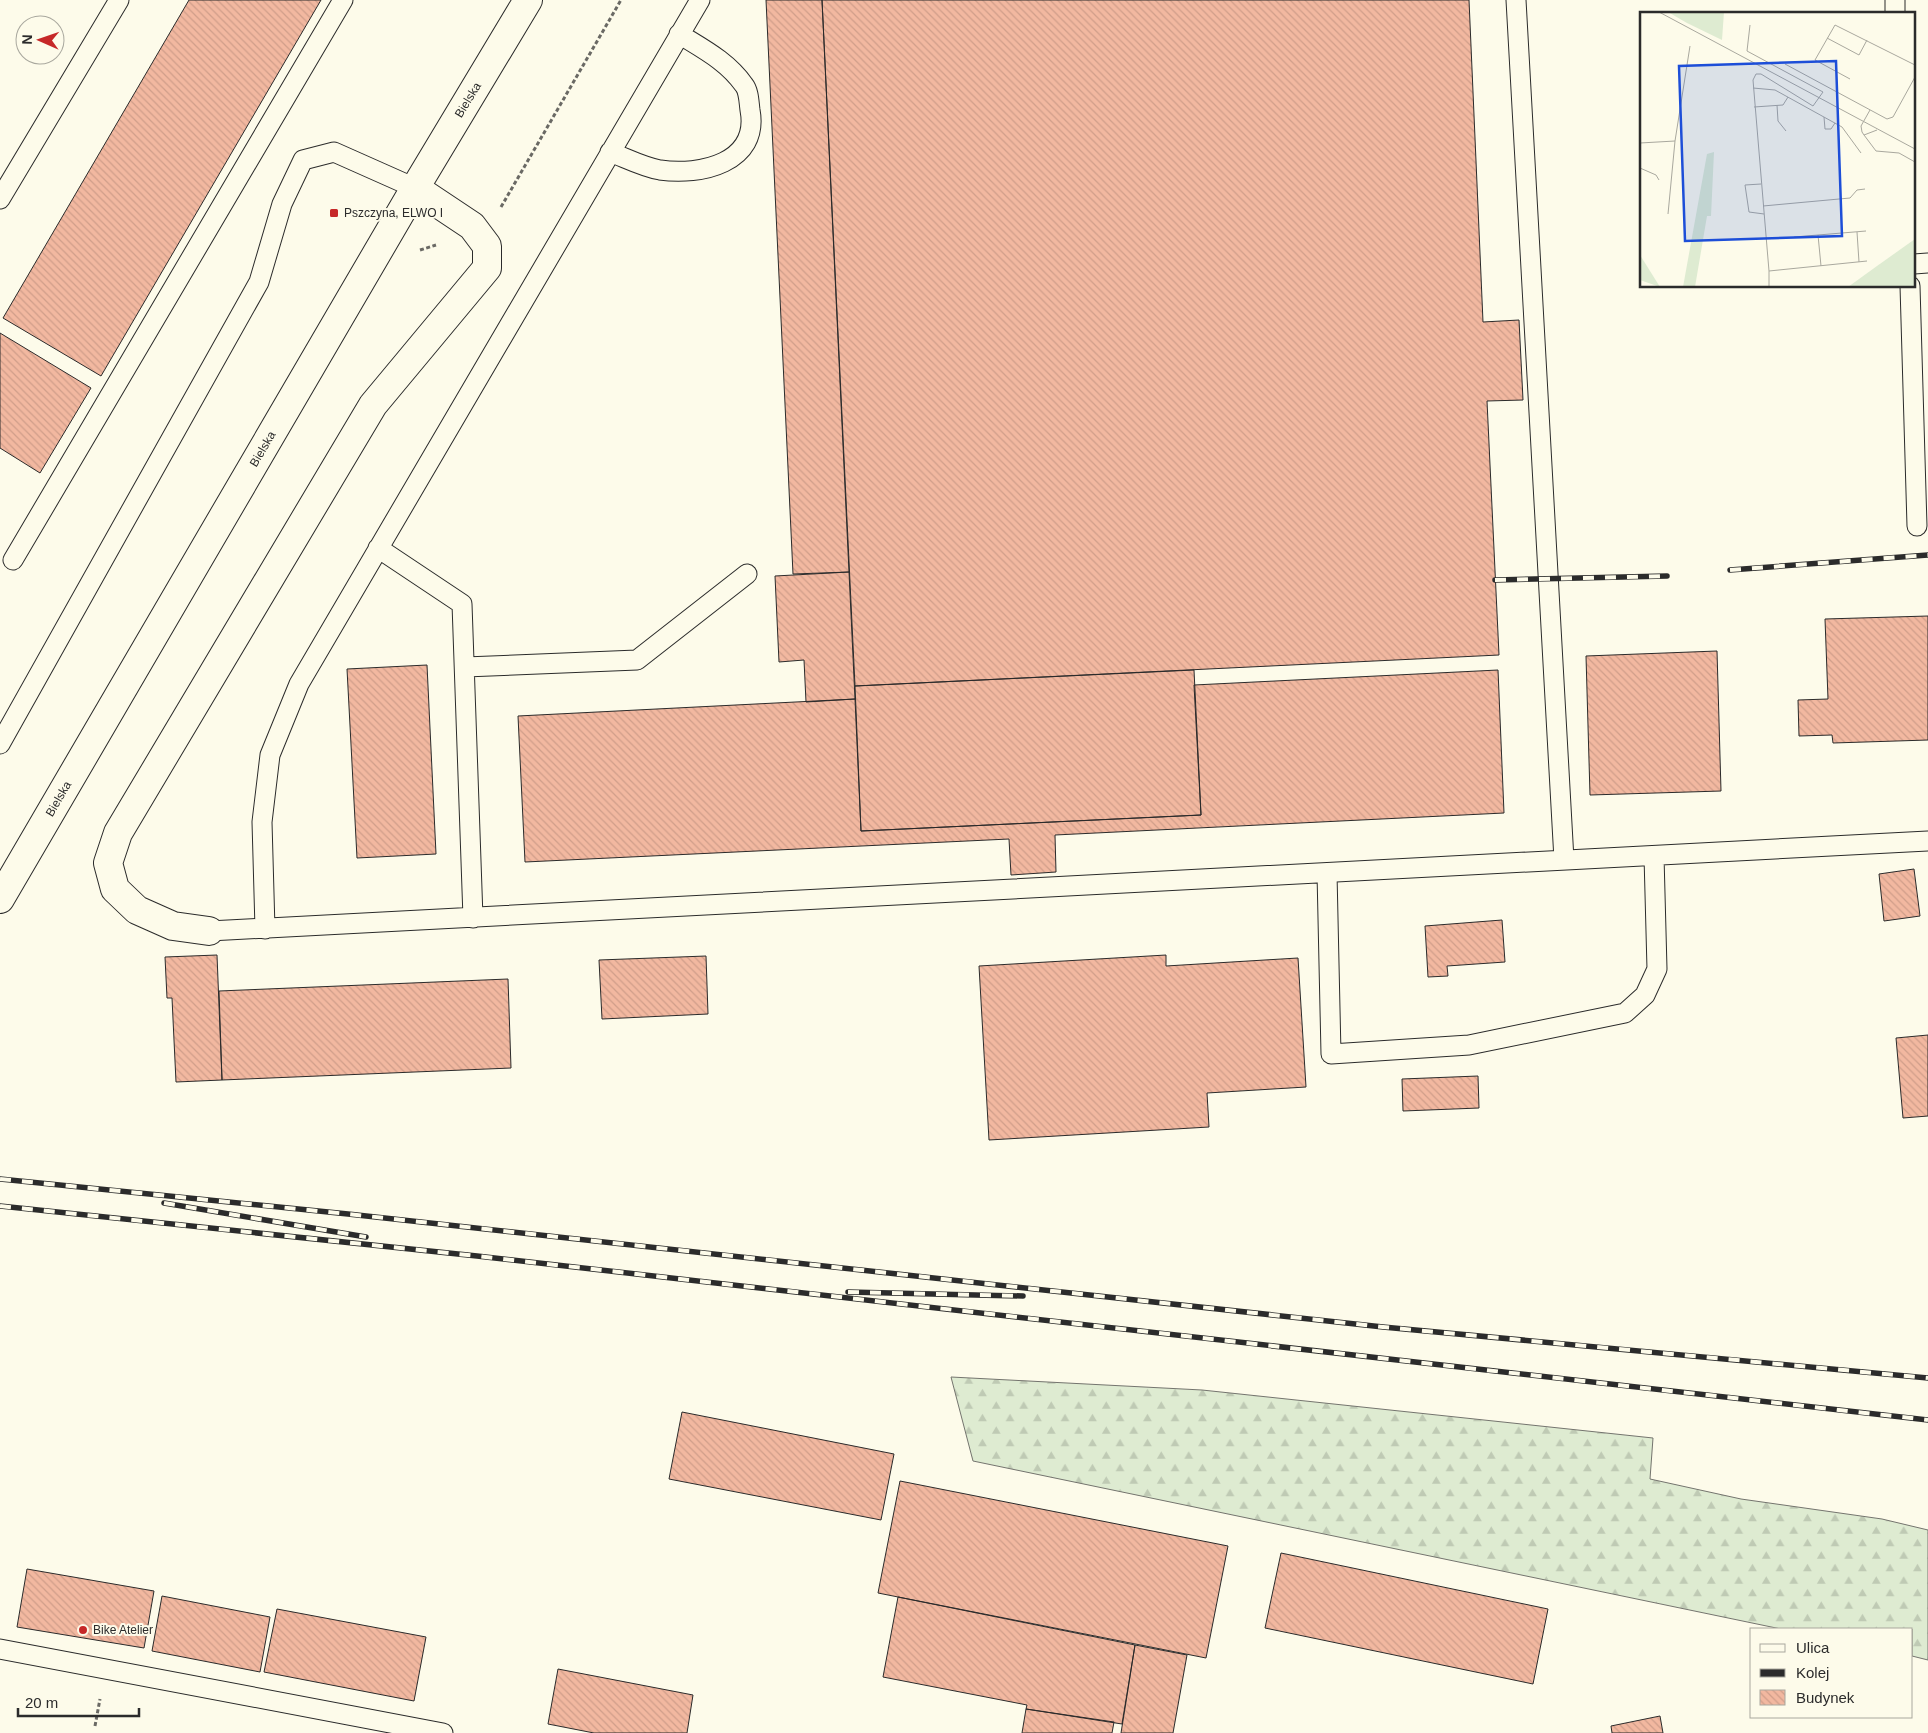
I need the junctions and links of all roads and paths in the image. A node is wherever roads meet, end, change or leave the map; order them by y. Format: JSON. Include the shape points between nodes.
{"nodes":[{"id":1,"x":119,"y":0,"type":"edge"},
{"id":2,"x":344,"y":0,"type":"edge"},
{"id":3,"x":528,"y":0,"type":"edge"},
{"id":4,"x":621,"y":0,"type":"edge"},
{"id":5,"x":700,"y":0,"type":"edge"},
{"id":6,"x":1516,"y":0,"type":"edge"},
{"id":7,"x":679,"y":34,"type":"junction"},
{"id":8,"x":610,"y":152,"type":"junction"},
{"id":9,"x":414,"y":188,"type":"junction"},
{"id":10,"x":0,"y":199,"type":"edge"},
{"id":11,"x":478,"y":233,"type":"junction"},
{"id":12,"x":415,"y":251,"type":"dead end"},
{"id":13,"x":1910,"y":288,"type":"edge"},
{"id":14,"x":1921,"y":392,"type":"edge"},
{"id":15,"x":1917,"y":526,"type":"dead end"},
{"id":16,"x":378,"y":548,"type":"junction"},
{"id":17,"x":13,"y":560,"type":"dead end"},
{"id":18,"x":747,"y":574,"type":"dead end"},
{"id":19,"x":464,"y":667,"type":"junction"},
{"id":20,"x":0,"y":744,"type":"edge"},
{"id":21,"x":1928,"y":841,"type":"edge"},
{"id":22,"x":1654,"y":856,"type":"junction"},
{"id":23,"x":1564,"y":860,"type":"junction"},
{"id":24,"x":1327,"y":873,"type":"junction"},
{"id":25,"x":0,"y":900,"type":"edge"},
{"id":26,"x":473,"y":918,"type":"junction"},
{"id":27,"x":265,"y":929,"type":"junction"},
{"id":28,"x":209,"y":930,"type":"joint"},
{"id":29,"x":0,"y":1649,"type":"edge"},
{"id":30,"x":443,"y":1733,"type":"edge"}],
"edges":[{"from":1,"to":10,"type":"lane"},
{"from":2,"to":17,"type":"lane"},
{"from":3,"to":9,"type":"main road","name":"Bielska"},
{"from":4,"to":11,"type":"path","via":[[498,212]]},
{"from":5,"to":7,"type":"lane"},
{"from":6,"to":23,"type":"lane"},
{"from":7,"to":8,"type":"lane"},
{"from":7,"to":8,"type":"lane","via":[[724,61],[746,86],[752,120],[745,146],[723,164],[693,172],[658,170]]},
{"from":8,"to":16,"type":"lane"},
{"from":9,"to":11,"type":"main road"},
{"from":9,"to":20,"type":"lane","via":[[334,152],[303,160],[282,204],[259,282]]},
{"from":9,"to":25,"type":"main road","name":"Bielska"},
{"from":11,"to":12,"type":"path"},
{"from":11,"to":28,"type":"main road","via":[[487,246],[486,268],[373,405],[118,833],[108,863],[115,889],[137,910],[173,926]]},
{"from":13,"to":14,"type":"lane"},
{"from":14,"to":15,"type":"lane"},
{"from":16,"to":19,"type":"lane","via":[[462,604]]},
{"from":16,"to":27,"type":"lane","via":[[299,684],[270,755],[262,822]]},
{"from":18,"to":19,"type":"lane","via":[[637,660]]},
{"from":19,"to":26,"type":"lane"},
{"from":21,"to":22,"type":"lane"},
{"from":22,"to":23,"type":"lane"},
{"from":22,"to":24,"type":"lane","via":[[1657,969],[1645,996],[1625,1013],[1469,1044],[1331,1054]]},
{"from":23,"to":24,"type":"lane"},
{"from":24,"to":26,"type":"lane"},
{"from":26,"to":27,"type":"lane"},
{"from":27,"to":28,"type":"lane"},
{"from":29,"to":30,"type":"lane"}]}
